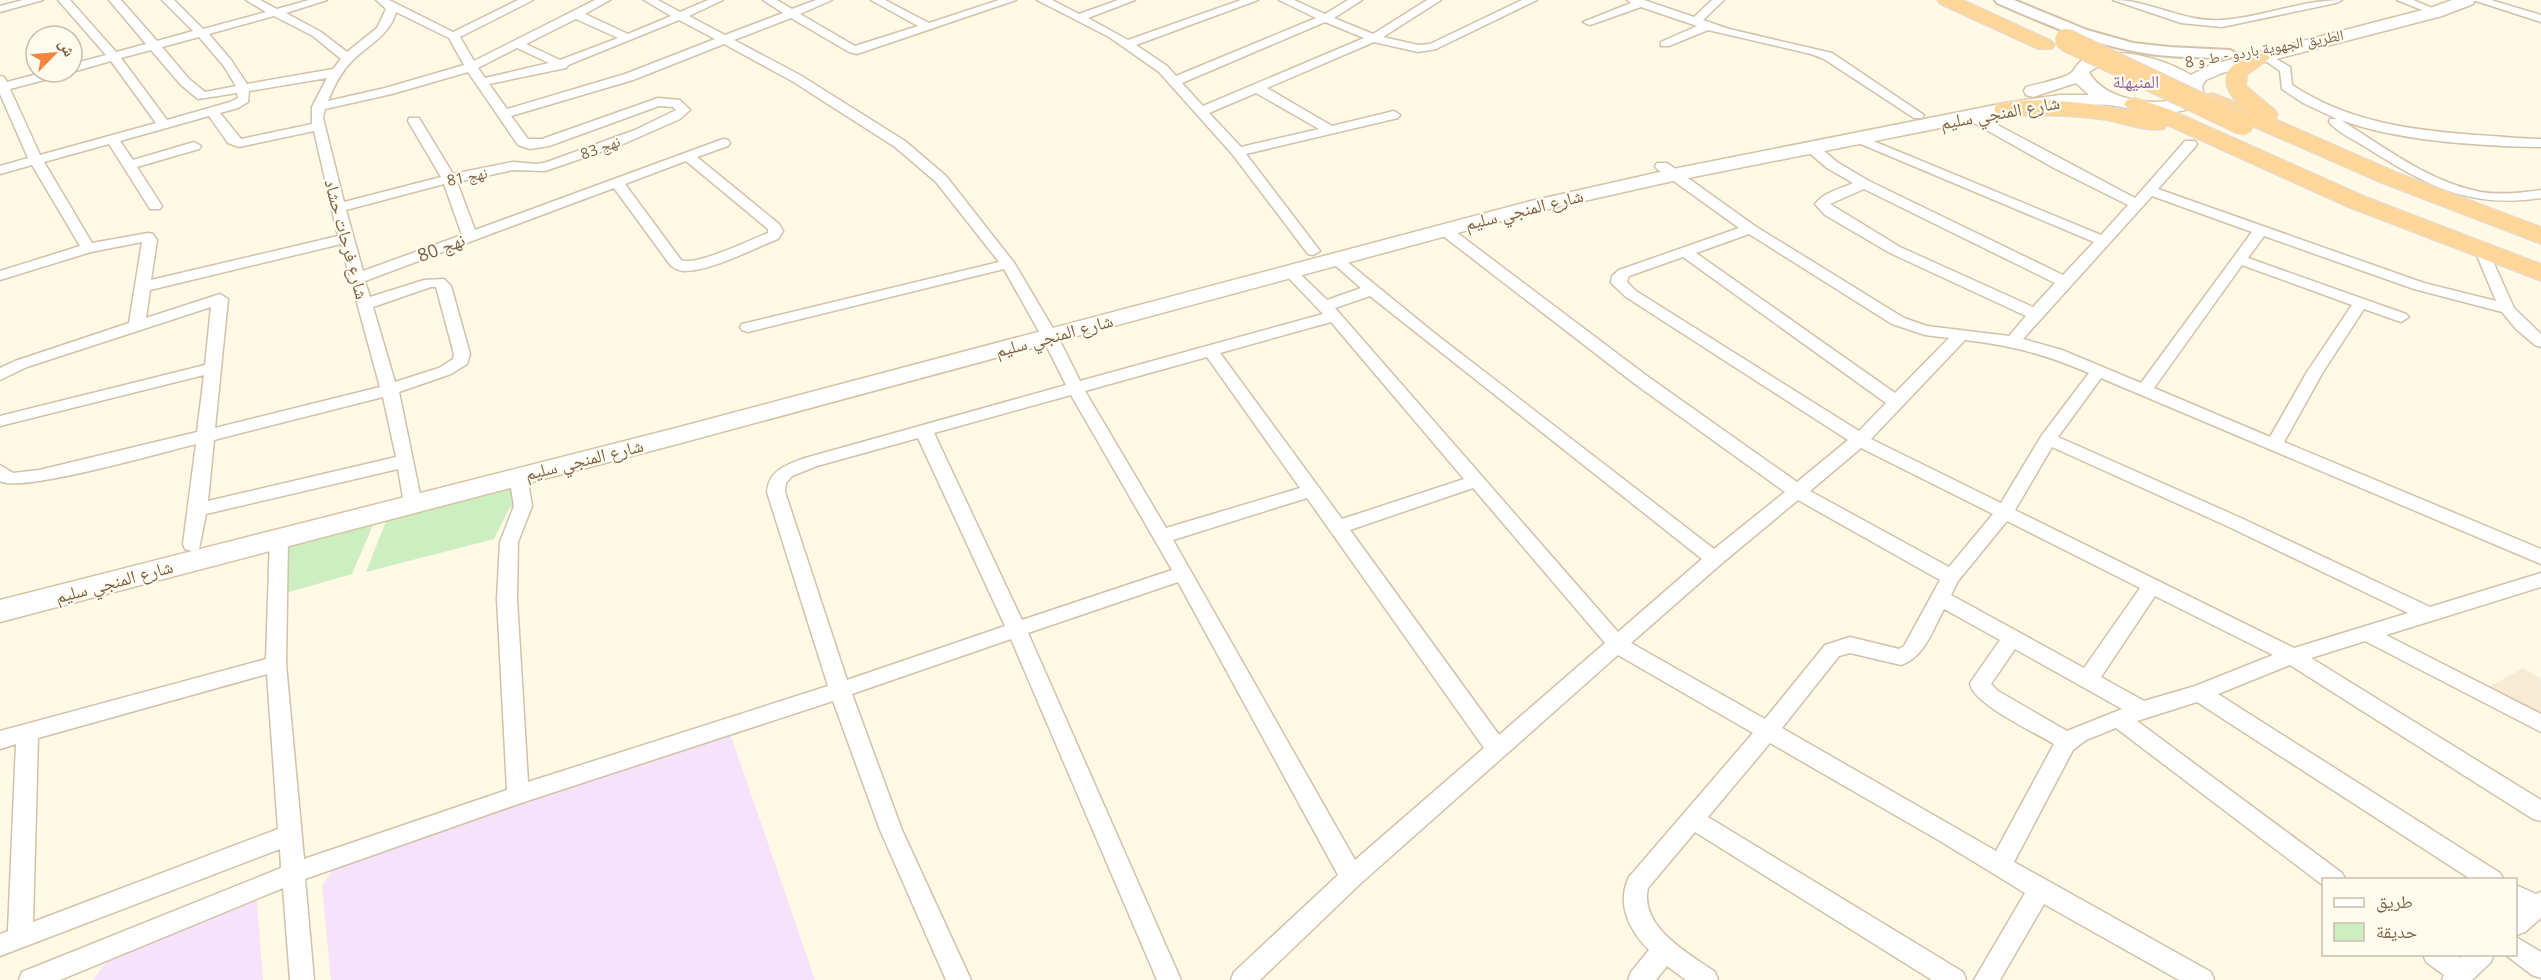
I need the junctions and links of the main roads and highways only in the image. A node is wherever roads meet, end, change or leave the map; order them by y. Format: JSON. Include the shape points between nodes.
{"nodes":[{"id":1,"x":1947,"y":0,"type":"edge"},
{"id":2,"x":1979,"y":0,"type":"edge"},
{"id":3,"x":2467,"y":0,"type":"edge"},
{"id":4,"x":2352,"y":32,"type":"junction"},
{"id":5,"x":2263,"y":57,"type":"junction"},
{"id":6,"x":2140,"y":62,"type":"junction"},
{"id":7,"x":2080,"y":76,"type":"junction"},
{"id":8,"x":2194,"y":88,"type":"junction"},
{"id":9,"x":2126,"y":102,"type":"junction"},
{"id":10,"x":2005,"y":110,"type":"junction"},
{"id":11,"x":2232,"y":126,"type":"junction"},
{"id":12,"x":1667,"y":171,"type":"junction"},
{"id":13,"x":2427,"y":193,"type":"junction"},
{"id":14,"x":2357,"y":202,"type":"junction"},
{"id":15,"x":2541,"y":236,"type":"edge"},
{"id":16,"x":2541,"y":246,"type":"edge"},
{"id":17,"x":1324,"y":255,"type":"junction"},
{"id":18,"x":2541,"y":260,"type":"edge"},
{"id":19,"x":2541,"y":273,"type":"edge"},
{"id":20,"x":1046,"y":331,"type":"junction"},
{"id":21,"x":412,"y":496,"type":"junction"},
{"id":22,"x":0,"y":593,"type":"edge"},
{"id":23,"x":0,"y":611,"type":"edge"}],
"edges":[{"from":1,"to":11,"type":"highway"},
{"from":2,"to":11,"type":"highway","bridge":true},
{"from":3,"to":4,"type":"main road","name":"الطريق الجهوية باردو - ط و 8","via":[[2436,12]]},
{"from":4,"to":5,"type":"main road","name":"الطريق الجهوية باردو - ط و 8"},
{"from":4,"to":6,"type":"main road","name":"الطريق الجهوية باردو - ط و 8","via":[[2187,63]]},
{"from":5,"to":8,"type":"main road","name":"الطريق الجهوية باردو - ط و 8","via":[[2206,72],[2194,81]]},
{"from":5,"to":13,"type":"highway","via":[[2243,65],[2234,77],[2234,84],[2250,103]]},
{"from":6,"to":7,"type":"main road","name":"شارع المنجي سليم","via":[[2095,61],[2084,66]]},
{"from":6,"to":8,"type":"main road","via":[[2173,72]]},
{"from":7,"to":9,"type":"main road","via":[[2092,89]]},
{"from":7,"to":12,"type":"main road","name":"شارع المنجي سليم","via":[[2039,90]]},
{"from":8,"to":9,"type":"main road","name":"الطريق الجهوية باردو - ط و 8","via":[[2195,97],[2181,106],[2151,107]]},
{"from":8,"to":13,"type":"highway","via":[[2299,139]]},
{"from":9,"to":10,"type":"main road","name":"شارع المنجي سليم","via":[[2060,101]]},
{"from":9,"to":14,"type":"highway"},
{"from":10,"to":12,"type":"main road","name":"شارع المنجي سليم","via":[[1812,148]]},
{"from":10,"to":14,"type":"highway","via":[[2054,107],[2122,114]]},
{"from":11,"to":16,"type":"highway"},
{"from":11,"to":18,"type":"highway","via":[[2393,203]]},
{"from":12,"to":17,"type":"main road","name":"شارع المنجي سليم","via":[[1443,229]]},
{"from":12,"to":17,"type":"main road","name":"شارع المنجي سليم","via":[[1518,197]]},
{"from":13,"to":15,"type":"highway"},
{"from":14,"to":19,"type":"highway"},
{"from":17,"to":20,"type":"main road","name":"شارع المنجي سليم"},
{"from":17,"to":20,"type":"main road","name":"شارع المنجي سليم","via":[[1290,272]]},
{"from":20,"to":21,"type":"main road","name":"شارع المنجي سليم"},
{"from":20,"to":21,"type":"main road","name":"شارع المنجي سليم","via":[[518,476]]},
{"from":21,"to":22,"type":"main road","name":"شارع المنجي سليم","via":[[192,544]]},
{"from":21,"to":23,"type":"main road","name":"شارع المنجي سليم","via":[[279,538]]}]}
